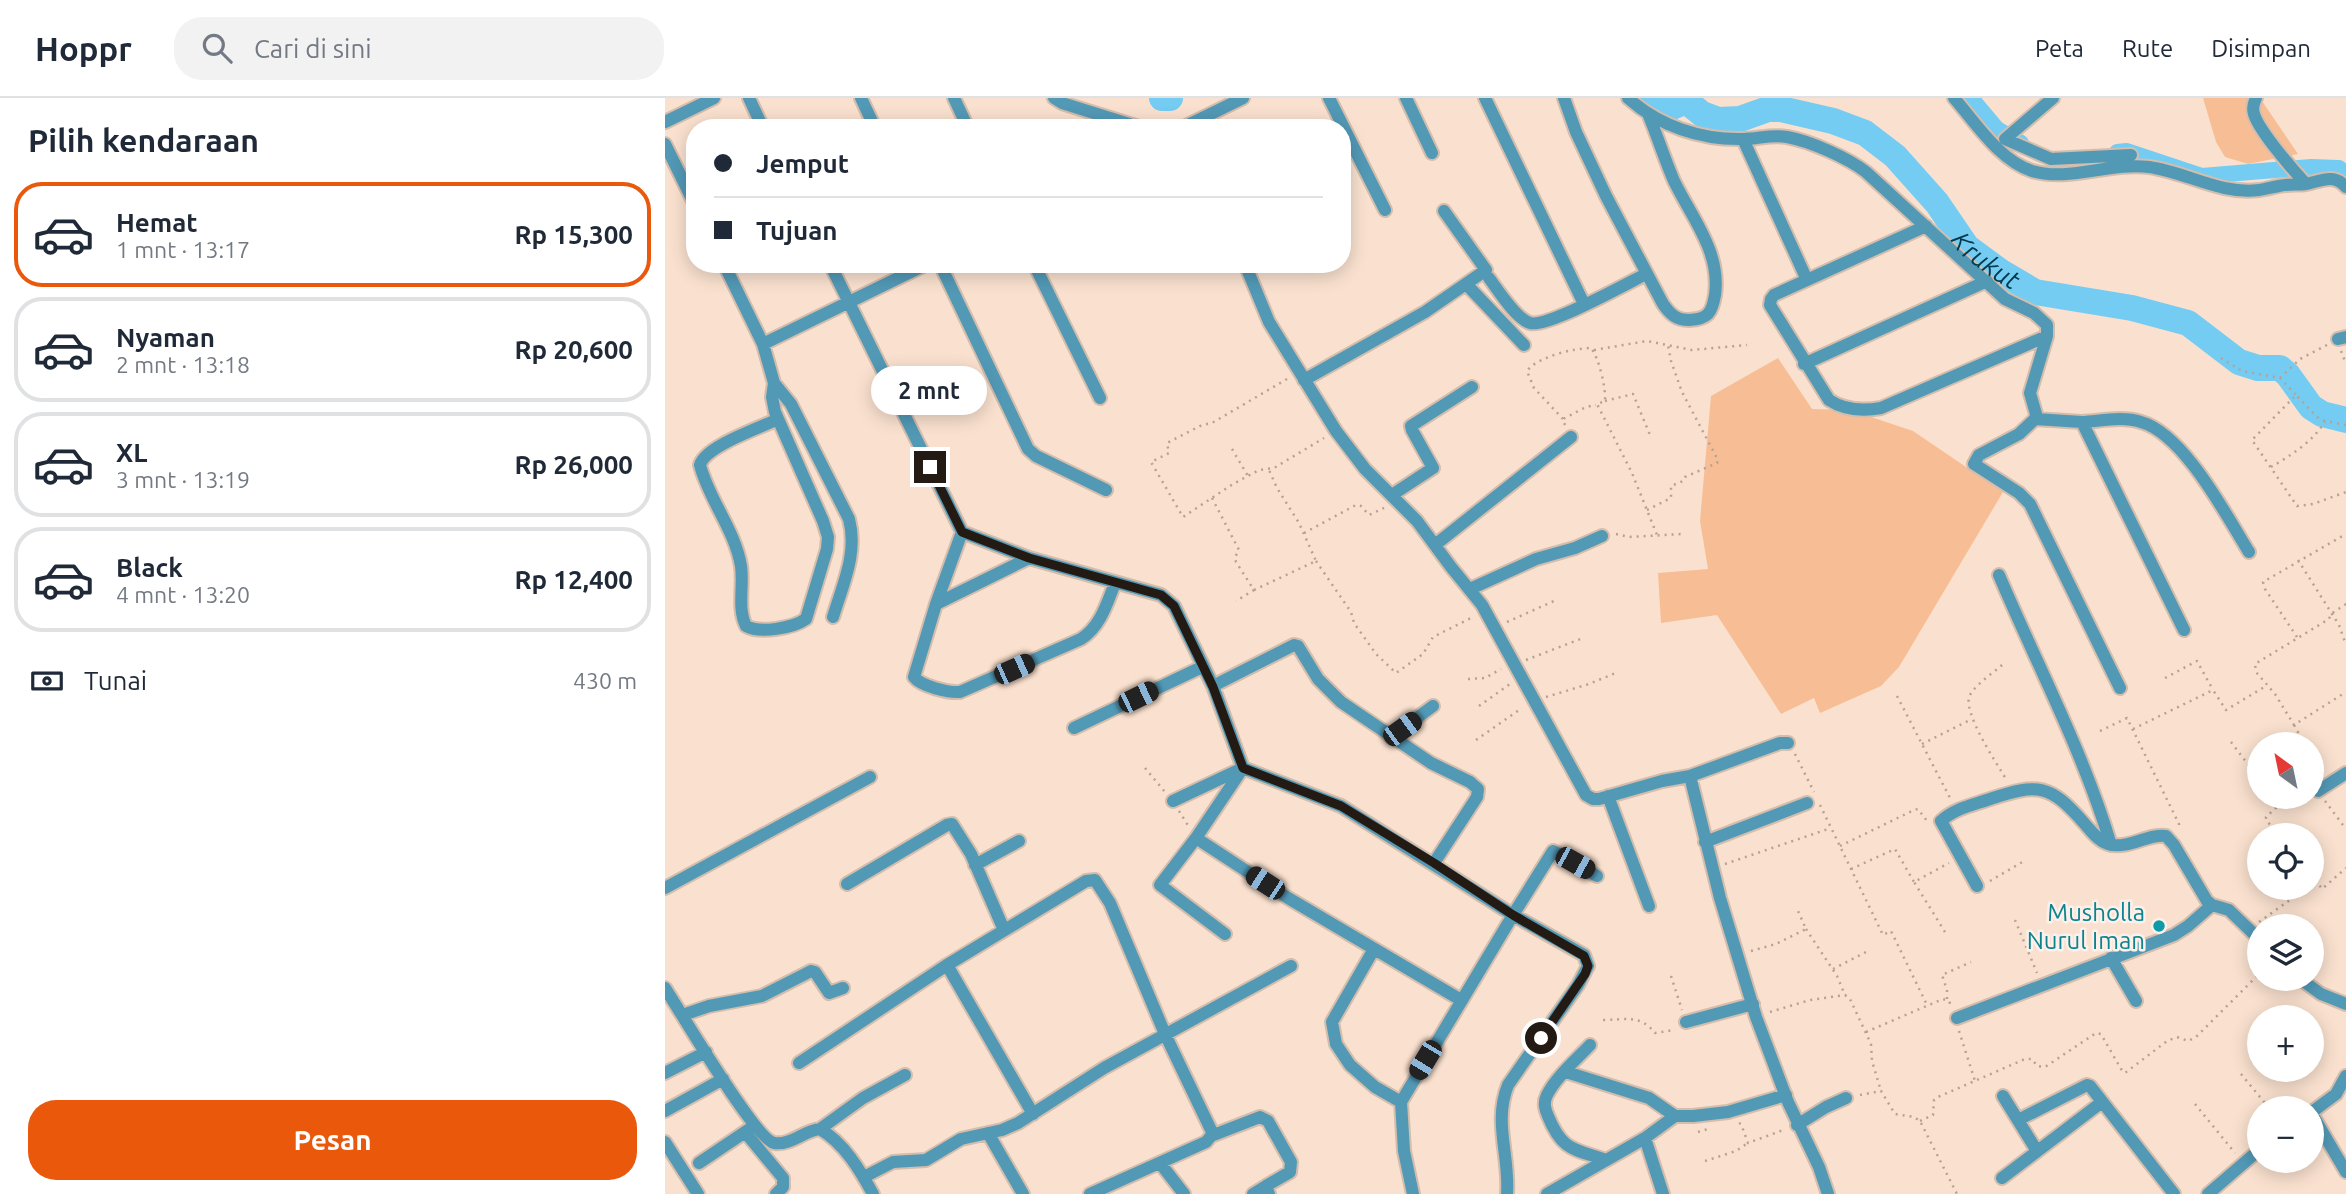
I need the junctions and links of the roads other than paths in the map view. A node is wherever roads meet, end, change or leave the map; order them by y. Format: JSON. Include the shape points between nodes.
{"nodes":[{"id":1,"x":714,"y":98,"type":"edge"},
{"id":2,"x":749,"y":98,"type":"edge"},
{"id":3,"x":861,"y":98,"type":"edge"},
{"id":4,"x":954,"y":98,"type":"edge"},
{"id":5,"x":1054,"y":98,"type":"edge"},
{"id":6,"x":1243,"y":98,"type":"edge"},
{"id":7,"x":1329,"y":98,"type":"edge"},
{"id":8,"x":1406,"y":98,"type":"edge"},
{"id":9,"x":1485,"y":98,"type":"edge"},
{"id":10,"x":1564,"y":98,"type":"edge"},
{"id":11,"x":1628,"y":98,"type":"edge"},
{"id":12,"x":1954,"y":98,"type":"edge"},
{"id":13,"x":2053,"y":98,"type":"edge"},
{"id":14,"x":2256,"y":98,"type":"edge"},
{"id":15,"x":1095,"y":113,"type":"junction"},
{"id":16,"x":1649,"y":116,"type":"junction"},
{"id":17,"x":759,"y":119,"type":"edge"},
{"id":18,"x":871,"y":119,"type":"edge"},
{"id":19,"x":964,"y":119,"type":"edge"},
{"id":20,"x":1093,"y":119,"type":"edge"},
{"id":21,"x":1114,"y":119,"type":"edge"},
{"id":22,"x":1207,"y":119,"type":"edge"},
{"id":23,"x":1340,"y":119,"type":"edge"},
{"id":24,"x":665,"y":122,"type":"edge"},
{"id":25,"x":1743,"y":139,"type":"junction"},
{"id":26,"x":1351,"y":142,"type":"edge"},
{"id":27,"x":665,"y":144,"type":"edge"},
{"id":28,"x":1432,"y":153,"type":"dead end"},
{"id":29,"x":2130,"y":155,"type":"dead end"},
{"id":30,"x":2305,"y":182,"type":"junction"},
{"id":31,"x":686,"y":187,"type":"edge"},
{"id":32,"x":2346,"y":187,"type":"edge"},
{"id":33,"x":1385,"y":210,"type":"dead end"},
{"id":34,"x":1444,"y":211,"type":"dead end"},
{"id":35,"x":1926,"y":226,"type":"junction"},
{"id":36,"x":728,"y":273,"type":"edge"},
{"id":37,"x":833,"y":273,"type":"edge"},
{"id":38,"x":909,"y":273,"type":"edge"},
{"id":39,"x":944,"y":273,"type":"edge"},
{"id":40,"x":1038,"y":273,"type":"edge"},
{"id":41,"x":1249,"y":273,"type":"edge"},
{"id":42,"x":1646,"y":274,"type":"junction"},
{"id":43,"x":1489,"y":278,"type":"dead end"},
{"id":44,"x":1807,"y":280,"type":"junction"},
{"id":45,"x":1987,"y":281,"type":"junction"},
{"id":46,"x":1467,"y":285,"type":"junction"},
{"id":47,"x":848,"y":303,"type":"junction"},
{"id":48,"x":1584,"y":304,"type":"junction"},
{"id":49,"x":2047,"y":336,"type":"junction"},
{"id":50,"x":763,"y":344,"type":"junction"},
{"id":51,"x":1524,"y":345,"type":"dead end"},
{"id":52,"x":1804,"y":364,"type":"junction"},
{"id":53,"x":1302,"y":376,"type":"junction"},
{"id":54,"x":774,"y":383,"type":"junction"},
{"id":55,"x":1472,"y":387,"type":"dead end"},
{"id":56,"x":1100,"y":398,"type":"dead end"},
{"id":57,"x":778,"y":419,"type":"junction"},
{"id":58,"x":2035,"y":419,"type":"junction"},
{"id":59,"x":2082,"y":422,"type":"junction"},
{"id":60,"x":1571,"y":437,"type":"road end"},
{"id":61,"x":1106,"y":490,"type":"dead end"},
{"id":62,"x":1395,"y":498,"type":"junction"},
{"id":63,"x":962,"y":532,"type":"junction"},
{"id":64,"x":1602,"y":536,"type":"road end"},
{"id":65,"x":1435,"y":545,"type":"junction"},
{"id":66,"x":2249,"y":552,"type":"dead end"},
{"id":67,"x":1029,"y":558,"type":"junction"},
{"id":68,"x":2000,"y":575,"type":"dead end"},
{"id":69,"x":1115,"y":583,"type":"junction"},
{"id":70,"x":1470,"y":589,"type":"junction"},
{"id":71,"x":936,"y":604,"type":"junction"},
{"id":72,"x":833,"y":617,"type":"dead end"},
{"id":73,"x":2185,"y":630,"type":"dead end"},
{"id":74,"x":1202,"y":667,"type":"junction"},
{"id":75,"x":1213,"y":687,"type":"junction"},
{"id":76,"x":2120,"y":688,"type":"dead end"},
{"id":77,"x":1433,"y":706,"type":"dead end"},
{"id":78,"x":1074,"y":728,"type":"dead end"},
{"id":79,"x":1391,"y":737,"type":"junction"},
{"id":80,"x":1788,"y":743,"type":"road end"},
{"id":81,"x":1243,"y":768,"type":"junction"},
{"id":82,"x":2346,"y":773,"type":"edge"},
{"id":83,"x":1690,"y":776,"type":"junction"},
{"id":84,"x":870,"y":777,"type":"dead end"},
{"id":85,"x":2324,"y":787,"type":"edge"},
{"id":86,"x":1608,"y":796,"type":"junction"},
{"id":87,"x":1173,"y":801,"type":"dead end"},
{"id":88,"x":1807,"y":803,"type":"dead end"},
{"id":89,"x":1196,"y":838,"type":"junction"},
{"id":90,"x":1019,"y":841,"type":"dead end"},
{"id":91,"x":1705,"y":842,"type":"junction"},
{"id":92,"x":2111,"y":845,"type":"junction"},
{"id":93,"x":1434,"y":863,"type":"junction"},
{"id":94,"x":975,"y":865,"type":"junction"},
{"id":95,"x":1597,"y":876,"type":"dead end"},
{"id":96,"x":847,"y":884,"type":"dead end"},
{"id":97,"x":1977,"y":886,"type":"road end"},
{"id":98,"x":665,"y":888,"type":"edge"},
{"id":99,"x":2212,"y":905,"type":"junction"},
{"id":100,"x":1650,"y":906,"type":"dead end"},
{"id":101,"x":1513,"y":915,"type":"junction"},
{"id":102,"x":2247,"y":927,"type":"edge"},
{"id":103,"x":1004,"y":930,"type":"junction"},
{"id":104,"x":1224,"y":933,"type":"dead end"},
{"id":105,"x":1374,"y":949,"type":"junction"},
{"id":106,"x":2111,"y":958,"type":"junction"},
{"id":107,"x":947,"y":965,"type":"junction"},
{"id":108,"x":1291,"y":967,"type":"dead end"},
{"id":109,"x":665,"y":988,"type":"edge"},
{"id":110,"x":843,"y":988,"type":"dead end"},
{"id":111,"x":2318,"y":991,"type":"edge"},
{"id":112,"x":1461,"y":1000,"type":"junction"},
{"id":113,"x":2136,"y":1000,"type":"dead end"},
{"id":114,"x":2346,"y":1004,"type":"edge"},
{"id":115,"x":1755,"y":1010,"type":"junction"},
{"id":116,"x":683,"y":1015,"type":"junction"},
{"id":117,"x":1957,"y":1018,"type":"road end"},
{"id":118,"x":1686,"y":1022,"type":"road end"},
{"id":119,"x":1165,"y":1034,"type":"junction"},
{"id":120,"x":1590,"y":1045,"type":"dead end"},
{"id":121,"x":706,"y":1052,"type":"junction"},
{"id":122,"x":799,"y":1063,"type":"dead end"},
{"id":123,"x":1566,"y":1072,"type":"junction"},
{"id":124,"x":665,"y":1073,"type":"edge"},
{"id":125,"x":905,"y":1075,"type":"dead end"},
{"id":126,"x":2346,"y":1076,"type":"edge"},
{"id":127,"x":723,"y":1079,"type":"junction"},
{"id":128,"x":1786,"y":1095,"type":"junction"},
{"id":129,"x":2003,"y":1096,"type":"dead end"},
{"id":130,"x":1846,"y":1098,"type":"road end"},
{"id":131,"x":1402,"y":1102,"type":"junction"},
{"id":132,"x":2102,"y":1102,"type":"junction"},
{"id":133,"x":2324,"y":1104,"type":"edge"},
{"id":134,"x":665,"y":1111,"type":"edge"},
{"id":135,"x":1033,"y":1114,"type":"junction"},
{"id":136,"x":1675,"y":1116,"type":"junction"},
{"id":137,"x":2018,"y":1119,"type":"junction"},
{"id":138,"x":1797,"y":1125,"type":"junction"},
{"id":139,"x":750,"y":1129,"type":"junction"},
{"id":140,"x":820,"y":1129,"type":"junction"},
{"id":141,"x":988,"y":1133,"type":"junction"},
{"id":142,"x":2324,"y":1134,"type":"edge"},
{"id":143,"x":1212,"y":1136,"type":"junction"},
{"id":144,"x":1645,"y":1138,"type":"junction"},
{"id":145,"x":665,"y":1142,"type":"edge"},
{"id":146,"x":2037,"y":1151,"type":"junction"},
{"id":147,"x":1606,"y":1160,"type":"junction"},
{"id":148,"x":2247,"y":1160,"type":"edge"},
{"id":149,"x":699,"y":1163,"type":"dead end"},
{"id":150,"x":1160,"y":1163,"type":"junction"},
{"id":151,"x":2346,"y":1172,"type":"edge"},
{"id":152,"x":864,"y":1177,"type":"junction"},
{"id":153,"x":2002,"y":1178,"type":"dead end"},
{"id":154,"x":1268,"y":1190,"type":"edge"},
{"id":155,"x":698,"y":1194,"type":"edge"},
{"id":156,"x":776,"y":1194,"type":"edge"},
{"id":157,"x":873,"y":1194,"type":"edge"},
{"id":158,"x":1023,"y":1194,"type":"edge"},
{"id":159,"x":1090,"y":1194,"type":"edge"},
{"id":160,"x":1184,"y":1194,"type":"edge"},
{"id":161,"x":1253,"y":1194,"type":"edge"},
{"id":162,"x":1413,"y":1194,"type":"edge"},
{"id":163,"x":1507,"y":1194,"type":"edge"},
{"id":164,"x":1547,"y":1194,"type":"edge"},
{"id":165,"x":1663,"y":1194,"type":"edge"},
{"id":166,"x":1828,"y":1194,"type":"edge"},
{"id":167,"x":2174,"y":1194,"type":"edge"},
{"id":168,"x":2208,"y":1194,"type":"edge"}],
"edges":[{"from":1,"to":24,"type":"street"},
{"from":2,"to":17,"type":"street"},
{"from":3,"to":18,"type":"street"},
{"from":4,"to":19,"type":"street"},
{"from":5,"to":15,"type":"street"},
{"from":6,"to":22,"type":"street"},
{"from":7,"to":23,"type":"street"},
{"from":8,"to":28,"type":"street"},
{"from":9,"to":48,"type":"street"},
{"from":10,"to":42,"type":"street"},
{"from":11,"to":16,"type":"street"},
{"from":12,"to":30,"type":"street","via":[[2001,151],[2031,170],[2084,173],[2119,166],[2148,167],[2239,192]]},
{"from":13,"to":29,"type":"street","via":[[2008,135],[2051,159]]},
{"from":14,"to":30,"type":"street","via":[[2252,107],[2256,119]]},
{"from":15,"to":20,"type":"street"},
{"from":15,"to":21,"type":"street"},
{"from":16,"to":25,"type":"street","via":[[1711,137]]},
{"from":16,"to":42,"type":"street","via":[[1711,254],[1716,273],[1712,312],[1706,318],[1677,318]]},
{"from":25,"to":35,"type":"street","via":[[1785,136],[1852,162]]},
{"from":25,"to":44,"type":"street"},
{"from":26,"to":33,"type":"street"},
{"from":27,"to":31,"type":"street"},
{"from":30,"to":32,"type":"street","via":[[2328,178]]},
{"from":34,"to":46,"type":"street","via":[[1486,270]]},
{"from":35,"to":44,"type":"street"},
{"from":35,"to":45,"type":"street"},
{"from":36,"to":50,"type":"street"},
{"from":37,"to":47,"type":"street"},
{"from":38,"to":47,"type":"street"},
{"from":39,"to":61,"type":"street","via":[[1028,449]]},
{"from":40,"to":56,"type":"street"},
{"from":41,"to":53,"type":"street","via":[[1269,322]]},
{"from":42,"to":48,"type":"street"},
{"from":43,"to":48,"type":"street","via":[[1529,323],[1542,323]]},
{"from":44,"to":52,"type":"street","via":[[1770,299]]},
{"from":45,"to":49,"type":"street","via":[[2012,304],[2039,316],[2047,325]]},
{"from":45,"to":52,"type":"street"},
{"from":46,"to":51,"type":"street"},
{"from":46,"to":53,"type":"street","via":[[1365,348]]},
{"from":47,"to":50,"type":"street"},
{"from":47,"to":63,"type":"street"},
{"from":49,"to":52,"type":"street","via":[[1869,410],[1829,400]]},
{"from":49,"to":58,"type":"street","via":[[2030,393]]},
{"from":50,"to":54,"type":"street"},
{"from":53,"to":62,"type":"street","via":[[1336,431]]},
{"from":54,"to":57,"type":"street","via":[[772,397]]},
{"from":54,"to":72,"type":"street","via":[[791,404],[849,519],[853,551]]},
{"from":55,"to":62,"type":"street","via":[[1411,426],[1433,468]]},
{"from":57,"to":57,"type":"street","via":[[713,449],[700,465],[737,552],[743,619],[757,630],[806,620],[827,549],[823,521]]},
{"from":58,"to":59,"type":"street"},
{"from":58,"to":76,"type":"street","via":[[2019,434],[1979,455],[1974,464],[2030,504]]},
{"from":59,"to":66,"type":"street","via":[[2125,419],[2159,431],[2206,482]]},
{"from":59,"to":73,"type":"street"},
{"from":60,"to":65,"type":"street"},
{"from":62,"to":65,"type":"street"},
{"from":63,"to":67,"type":"street"},
{"from":63,"to":71,"type":"street"},
{"from":64,"to":70,"type":"street","via":[[1535,559]]},
{"from":65,"to":70,"type":"street"},
{"from":67,"to":69,"type":"street"},
{"from":67,"to":71,"type":"street"},
{"from":68,"to":92,"type":"street","via":[[2084,763]]},
{"from":69,"to":71,"type":"street","via":[[1089,634],[953,693],[914,677]]},
{"from":69,"to":74,"type":"street","via":[[1169,600]]},
{"from":70,"to":86,"type":"street","via":[[1587,795],[1593,799]]},
{"from":74,"to":75,"type":"street"},
{"from":74,"to":78,"type":"street"},
{"from":75,"to":79,"type":"street","via":[[1298,646],[1329,692]]},
{"from":75,"to":81,"type":"street"},
{"from":77,"to":79,"type":"street"},
{"from":79,"to":93,"type":"street","via":[[1478,789]]},
{"from":80,"to":83,"type":"street"},
{"from":81,"to":87,"type":"street"},
{"from":81,"to":89,"type":"street"},
{"from":81,"to":93,"type":"street","via":[[1341,806]]},
{"from":82,"to":85,"type":"street"},
{"from":83,"to":86,"type":"street"},
{"from":83,"to":91,"type":"street"},
{"from":84,"to":98,"type":"street"},
{"from":86,"to":100,"type":"street"},
{"from":88,"to":91,"type":"street"},
{"from":89,"to":104,"type":"street","via":[[1160,885]]},
{"from":89,"to":105,"type":"street"},
{"from":90,"to":94,"type":"street"},
{"from":91,"to":115,"type":"street"},
{"from":92,"to":97,"type":"street","via":[[2096,837],[2048,791],[2013,791],[1956,810],[1941,821]]},
{"from":92,"to":99,"type":"street","via":[[2166,836]]},
{"from":93,"to":101,"type":"street"},
{"from":94,"to":96,"type":"street","via":[[950,824]]},
{"from":94,"to":103,"type":"street"},
{"from":95,"to":101,"type":"street","via":[[1553,851]]},
{"from":99,"to":102,"type":"street","via":[[2229,910]]},
{"from":99,"to":106,"type":"street","via":[[2174,934]]},
{"from":101,"to":112,"type":"street"},
{"from":101,"to":163,"type":"street","via":[[1579,952],[1588,966],[1502,1100]]},
{"from":103,"to":107,"type":"street"},
{"from":103,"to":119,"type":"street","via":[[1095,880],[1110,903]]},
{"from":105,"to":112,"type":"street"},
{"from":105,"to":131,"type":"street","via":[[1332,1022],[1336,1044],[1350,1065],[1375,1087]]},
{"from":106,"to":113,"type":"street"},
{"from":106,"to":117,"type":"street"},
{"from":107,"to":122,"type":"street"},
{"from":107,"to":135,"type":"street"},
{"from":108,"to":119,"type":"street"},
{"from":109,"to":116,"type":"street"},
{"from":110,"to":116,"type":"street","via":[[829,993],[811,971],[762,996]]},
{"from":111,"to":114,"type":"street"},
{"from":112,"to":131,"type":"street"},
{"from":115,"to":118,"type":"street"},
{"from":115,"to":128,"type":"street"},
{"from":116,"to":121,"type":"street"},
{"from":119,"to":135,"type":"street"},
{"from":119,"to":143,"type":"street"},
{"from":120,"to":123,"type":"street"},
{"from":121,"to":124,"type":"street"},
{"from":121,"to":127,"type":"street"},
{"from":123,"to":136,"type":"street","via":[[1649,1098]]},
{"from":123,"to":147,"type":"street","via":[[1544,1102],[1558,1139]]},
{"from":125,"to":140,"type":"street"},
{"from":126,"to":133,"type":"street"},
{"from":127,"to":134,"type":"street"},
{"from":127,"to":139,"type":"street"},
{"from":128,"to":136,"type":"street","via":[[1728,1112]]},
{"from":128,"to":138,"type":"street"},
{"from":129,"to":137,"type":"street"},
{"from":130,"to":138,"type":"street"},
{"from":131,"to":162,"type":"street","via":[[1404,1152]]},
{"from":132,"to":137,"type":"street","via":[[2087,1085]]},
{"from":132,"to":146,"type":"street"},
{"from":132,"to":167,"type":"street"},
{"from":135,"to":141,"type":"street"},
{"from":136,"to":144,"type":"street"},
{"from":137,"to":146,"type":"street"},
{"from":138,"to":166,"type":"street"},
{"from":139,"to":140,"type":"street","via":[[780,1143]]},
{"from":139,"to":149,"type":"street"},
{"from":139,"to":156,"type":"street","via":[[783,1178],[783,1187]]},
{"from":140,"to":152,"type":"street","via":[[844,1150]]},
{"from":141,"to":152,"type":"street","via":[[961,1139],[926,1160],[893,1162]]},
{"from":141,"to":158,"type":"street"},
{"from":142,"to":151,"type":"street"},
{"from":143,"to":150,"type":"street"},
{"from":143,"to":154,"type":"street","via":[[1260,1117],[1268,1121],[1291,1162],[1290,1172]]},
{"from":144,"to":147,"type":"street"},
{"from":144,"to":165,"type":"street"},
{"from":145,"to":155,"type":"street"},
{"from":146,"to":153,"type":"street"},
{"from":147,"to":164,"type":"street"},
{"from":148,"to":168,"type":"street"},
{"from":150,"to":159,"type":"street"},
{"from":150,"to":160,"type":"street"},
{"from":152,"to":157,"type":"street"},
{"from":154,"to":161,"type":"street"}]}
